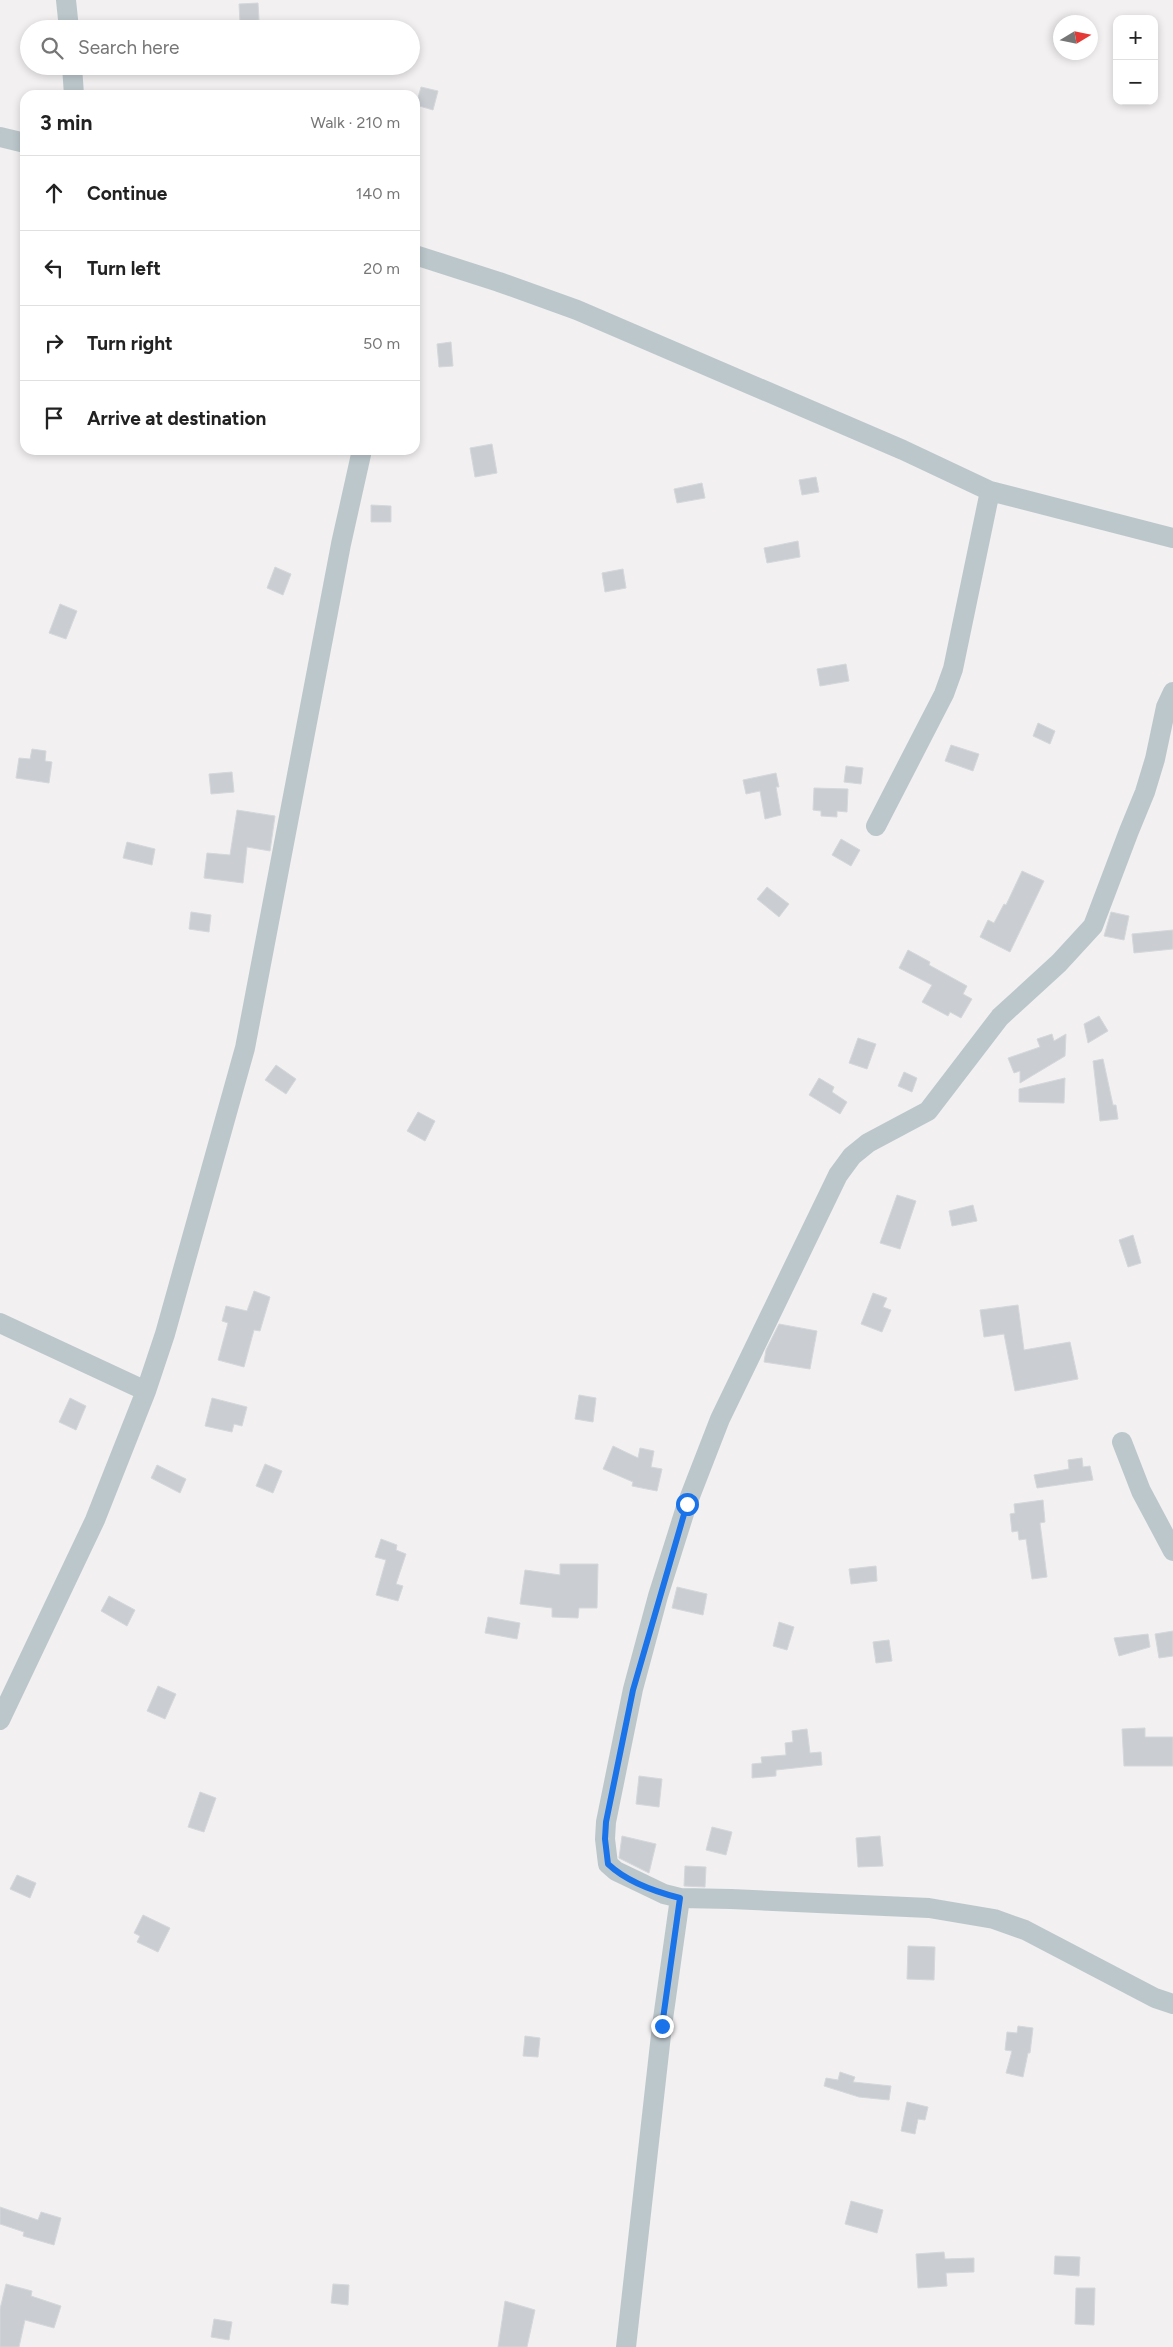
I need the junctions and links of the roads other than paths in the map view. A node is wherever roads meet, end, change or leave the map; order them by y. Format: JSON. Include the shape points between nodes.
{"nodes":[{"id":1,"x":66,"y":0,"type":"edge"},
{"id":2,"x":68,"y":20,"type":"edge"},
{"id":3,"x":73,"y":75,"type":"edge"},
{"id":4,"x":74,"y":90,"type":"edge"},
{"id":5,"x":0,"y":137,"type":"edge"},
{"id":6,"x":20,"y":142,"type":"edge"},
{"id":7,"x":420,"y":257,"type":"edge"},
{"id":8,"x":361,"y":455,"type":"edge"},
{"id":9,"x":990,"y":491,"type":"junction"},
{"id":10,"x":1173,"y":538,"type":"edge"},
{"id":11,"x":1173,"y":692,"type":"edge"},
{"id":12,"x":876,"y":826,"type":"dead end"},
{"id":13,"x":0,"y":1323,"type":"edge"},
{"id":14,"x":146,"y":1392,"type":"junction"},
{"id":15,"x":1122,"y":1442,"type":"dead end"},
{"id":16,"x":1173,"y":1551,"type":"edge"},
{"id":17,"x":0,"y":1720,"type":"edge"},
{"id":18,"x":680,"y":1898,"type":"junction"},
{"id":19,"x":1173,"y":2004,"type":"edge"},
{"id":20,"x":626,"y":2347,"type":"edge"}],
"edges":[{"from":1,"to":2,"type":"street"},
{"from":3,"to":4,"type":"street"},
{"from":5,"to":6,"type":"street"},
{"from":7,"to":9,"type":"street","via":[[577,310],[903,450]]},
{"from":8,"to":14,"type":"street","via":[[245,1048]]},
{"from":9,"to":10,"type":"street"},
{"from":9,"to":12,"type":"street","via":[[953,669],[944,694]]},
{"from":11,"to":18,"type":"street","via":[[1166,707],[1146,792],[1094,926],[1000,1017],[928,1111],[868,1143],[852,1156],[838,1175],[720,1419],[687,1504],[658,1596],[633,1690],[606,1822],[608,1864],[664,1894]]},
{"from":13,"to":14,"type":"street"},
{"from":14,"to":17,"type":"street","via":[[95,1520]]},
{"from":15,"to":16,"type":"street","via":[[1141,1491]]},
{"from":18,"to":19,"type":"street","via":[[929,1908],[994,1919],[1024,1930],[1155,1998]]},
{"from":18,"to":20,"type":"street","via":[[662,2026]]}]}
